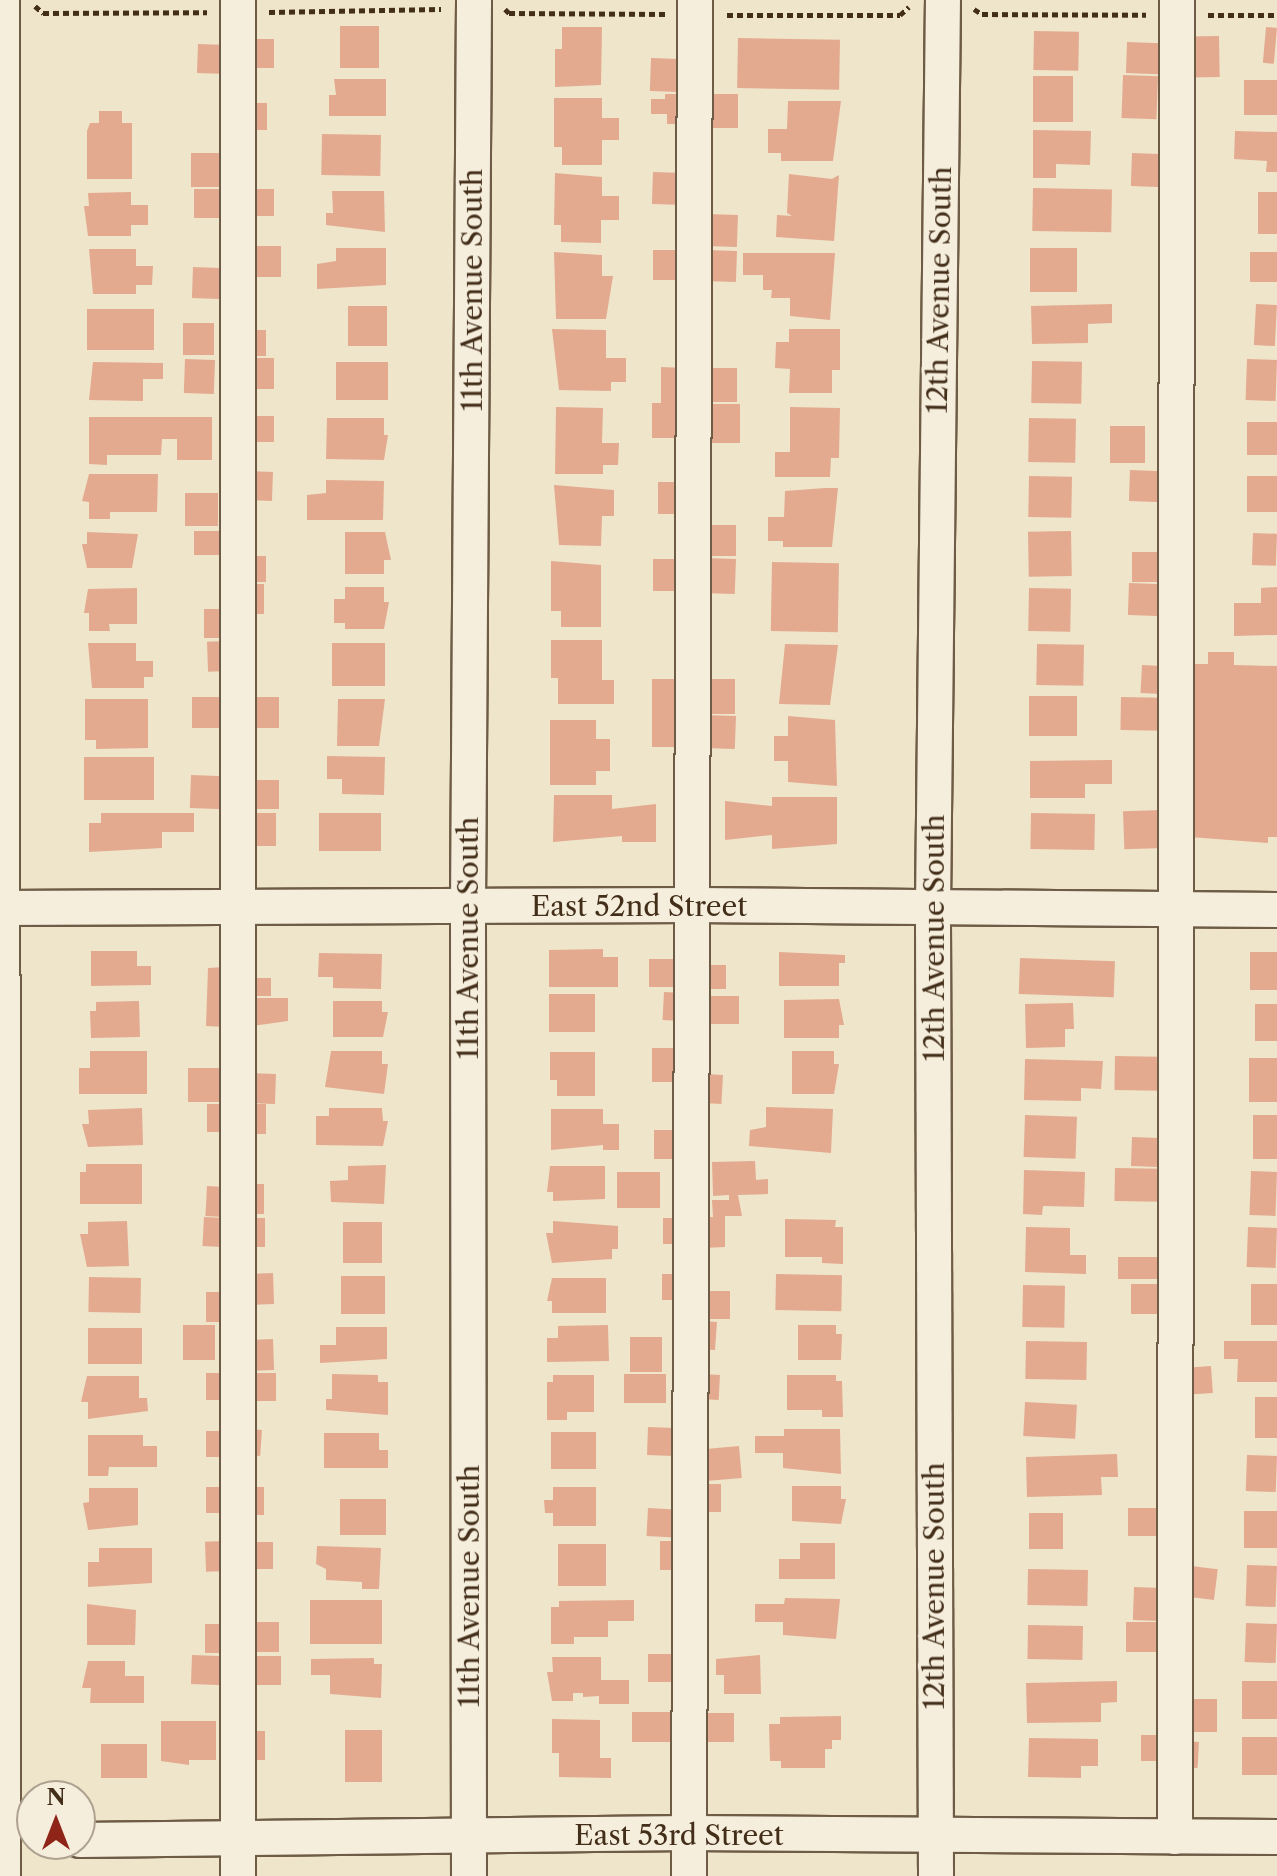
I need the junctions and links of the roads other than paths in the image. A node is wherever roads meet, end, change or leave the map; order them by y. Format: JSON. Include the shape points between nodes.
{"nodes":[{"id":1,"x":2,"y":0,"type":"edge"},
{"id":2,"x":238,"y":0,"type":"edge"},
{"id":3,"x":474,"y":0,"type":"edge"},
{"id":4,"x":695,"y":0,"type":"edge"},
{"id":5,"x":956,"y":3,"type":"edge"},
{"id":6,"x":1177,"y":7,"type":"edge"},
{"id":7,"x":695,"y":905,"type":"junction"},
{"id":8,"x":468,"y":907,"type":"junction"},
{"id":9,"x":933,"y":907,"type":"junction"},
{"id":10,"x":0,"y":908,"type":"edge"},
{"id":11,"x":236,"y":908,"type":"junction"},
{"id":12,"x":1174,"y":910,"type":"junction"},
{"id":13,"x":1277,"y":910,"type":"edge"},
{"id":14,"x":689,"y":1833,"type":"junction"},
{"id":15,"x":469,"y":1835,"type":"junction"},
{"id":16,"x":935,"y":1835,"type":"junction"},
{"id":17,"x":1175,"y":1837,"type":"junction"},
{"id":18,"x":1277,"y":1837,"type":"edge"},
{"id":19,"x":239,"y":1839,"type":"junction"},
{"id":20,"x":11,"y":1840,"type":"edge"},
{"id":21,"x":96,"y":1840,"type":"edge"},
{"id":22,"x":3,"y":1876,"type":"edge"},
{"id":23,"x":238,"y":1876,"type":"edge"},
{"id":24,"x":469,"y":1876,"type":"edge"},
{"id":25,"x":689,"y":1876,"type":"edge"},
{"id":26,"x":936,"y":1876,"type":"edge"}],
"edges":[{"from":1,"to":10,"type":"street"},
{"from":2,"to":11,"type":"street"},
{"from":3,"to":8,"type":"street","name":"11th Avenue South"},
{"from":4,"to":7,"type":"street"},
{"from":5,"to":9,"type":"street","name":"12th Avenue South"},
{"from":6,"to":12,"type":"street"},
{"from":7,"to":8,"type":"street","name":"East 52nd Street"},
{"from":7,"to":9,"type":"street","name":"East 52nd Street"},
{"from":7,"to":14,"type":"street"},
{"from":8,"to":11,"type":"street","name":"East 52nd Street"},
{"from":8,"to":15,"type":"street","name":"11th Avenue South"},
{"from":9,"to":12,"type":"street","name":"East 52nd Street"},
{"from":9,"to":16,"type":"street","name":"12th Avenue South"},
{"from":10,"to":11,"type":"street","name":"East 52nd Street"},
{"from":10,"to":20,"type":"street"},
{"from":11,"to":19,"type":"street"},
{"from":12,"to":13,"type":"street","name":"East 52nd Street"},
{"from":12,"to":17,"type":"street"},
{"from":14,"to":15,"type":"street","name":"East 53rd Street"},
{"from":14,"to":16,"type":"street","name":"East 53rd Street"},
{"from":14,"to":25,"type":"street"},
{"from":15,"to":19,"type":"street","name":"East 53rd Street"},
{"from":15,"to":24,"type":"street","name":"11th Avenue South"},
{"from":16,"to":17,"type":"street","name":"East 53rd Street"},
{"from":16,"to":26,"type":"street","name":"12th Avenue South"},
{"from":17,"to":18,"type":"street","name":"East 53rd Street"},
{"from":19,"to":21,"type":"street","name":"East 53rd Street"},
{"from":19,"to":23,"type":"street"},
{"from":20,"to":22,"type":"street"}]}
